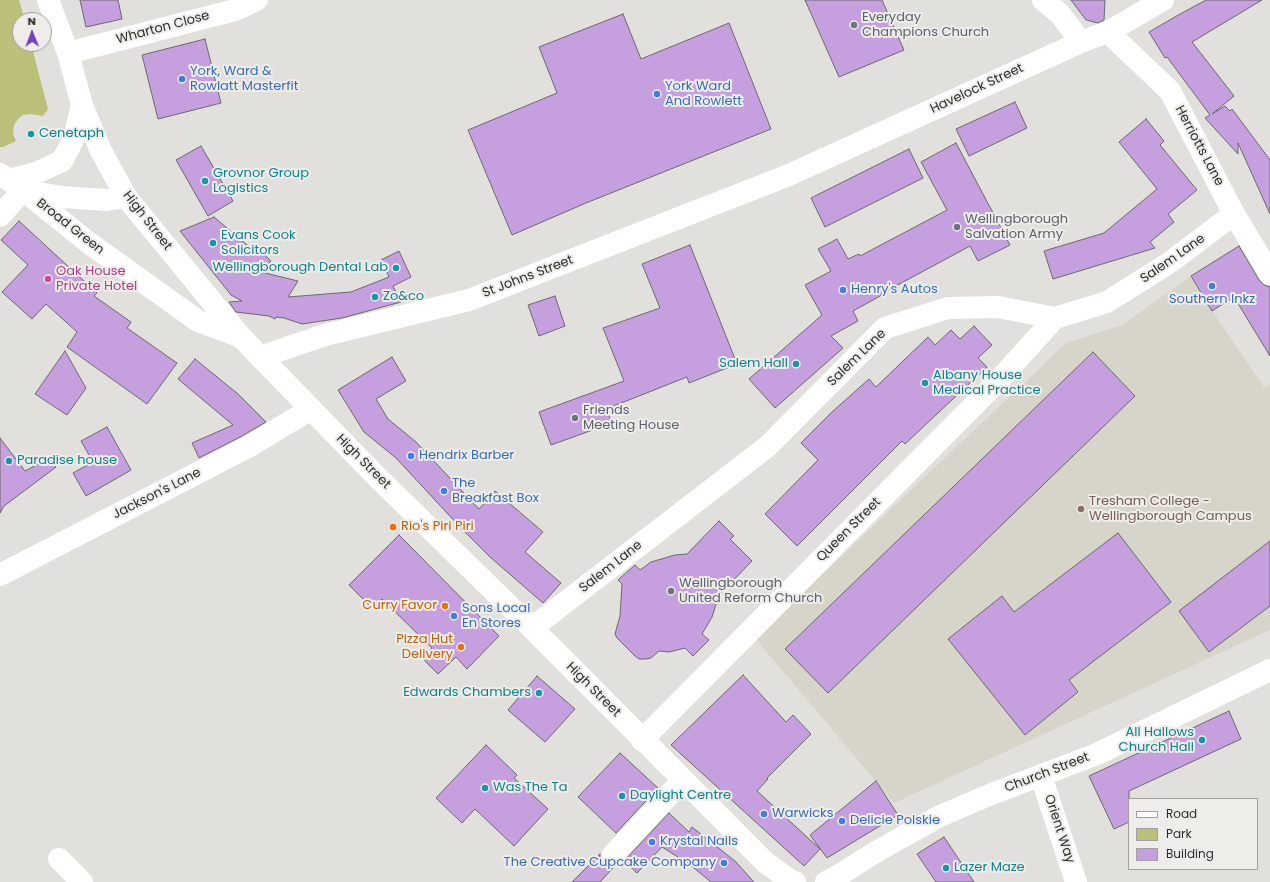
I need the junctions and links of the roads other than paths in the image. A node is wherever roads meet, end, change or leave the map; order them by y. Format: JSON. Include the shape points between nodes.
{"nodes":[{"id":1,"x":48,"y":0,"type":"edge"},
{"id":2,"x":258,"y":0,"type":"edge"},
{"id":3,"x":1043,"y":0,"type":"edge"},
{"id":4,"x":1163,"y":0,"type":"edge"},
{"id":5,"x":1108,"y":32,"type":"junction"},
{"id":6,"x":1081,"y":42,"type":"junction"},
{"id":7,"x":68,"y":53,"type":"junction"},
{"id":8,"x":82,"y":105,"type":"junction"},
{"id":9,"x":789,"y":175,"type":"joint"},
{"id":10,"x":11,"y":181,"type":"edge"},
{"id":11,"x":126,"y":197,"type":"junction"},
{"id":12,"x":1234,"y":214,"type":"junction"},
{"id":13,"x":0,"y":216,"type":"edge"},
{"id":14,"x":1270,"y":274,"type":"edge"},
{"id":15,"x":1054,"y":318,"type":"junction"},
{"id":16,"x":241,"y":337,"type":"junction"},
{"id":17,"x":260,"y":357,"type":"junction"},
{"id":18,"x":312,"y":409,"type":"junction"},
{"id":19,"x":0,"y":576,"type":"edge"},
{"id":20,"x":532,"y":628,"type":"junction"},
{"id":21,"x":1270,"y":670,"type":"edge"},
{"id":22,"x":642,"y":740,"type":"junction"},
{"id":23,"x":1041,"y":776,"type":"junction"},
{"id":24,"x":683,"y":780,"type":"junction"},
{"id":25,"x":612,"y":856,"type":"dead end"},
{"id":26,"x":59,"y":859,"type":"dead end"},
{"id":27,"x":766,"y":864,"type":"junction"},
{"id":28,"x":82,"y":882,"type":"edge"},
{"id":29,"x":777,"y":882,"type":"edge"},
{"id":30,"x":794,"y":882,"type":"edge"},
{"id":31,"x":826,"y":882,"type":"edge"},
{"id":32,"x":1076,"y":882,"type":"edge"}],
"edges":[{"from":1,"to":7,"type":"street","name":"High Street"},
{"from":2,"to":7,"type":"street","name":"Wharton Close","via":[[235,10]]},
{"from":3,"to":6,"type":"street","via":[[1060,14]]},
{"from":4,"to":5,"type":"street","name":"Havelock Street"},
{"from":5,"to":6,"type":"street","name":"Havelock Street"},
{"from":5,"to":12,"type":"street","name":"Herriotts Lane","via":[[1170,91]]},
{"from":6,"to":9,"type":"street","name":"Havelock Street"},
{"from":7,"to":8,"type":"street","name":"High Street"},
{"from":8,"to":10,"type":"street","via":[[74,138],[62,161]]},
{"from":8,"to":11,"type":"street","name":"High Street","via":[[100,149]]},
{"from":9,"to":17,"type":"street","name":"St Johns Street","via":[[469,300],[325,335]]},
{"from":10,"to":11,"type":"street","name":"Broad Green","via":[[62,198],[108,200]]},
{"from":10,"to":13,"type":"street"},
{"from":10,"to":16,"type":"street","name":"Broad Green","via":[[89,243],[198,321]]},
{"from":11,"to":16,"type":"street","name":"High Street"},
{"from":12,"to":14,"type":"street","name":"Herriotts Lane"},
{"from":12,"to":15,"type":"street","name":"Salem Lane","via":[[1169,264],[1107,302]]},
{"from":15,"to":20,"type":"street","name":"Salem Lane","via":[[998,307],[948,308],[885,328],[768,446]]},
{"from":15,"to":22,"type":"street","name":"Queen Street","via":[[999,380]]},
{"from":16,"to":17,"type":"street","name":"High Street"},
{"from":17,"to":18,"type":"street","name":"High Street"},
{"from":18,"to":19,"type":"street","name":"Jackson's Lane","via":[[248,447]]},
{"from":18,"to":20,"type":"street","name":"High Street","via":[[377,477]]},
{"from":20,"to":22,"type":"street","name":"High Street"},
{"from":21,"to":23,"type":"street","name":"Church Street","via":[[1097,754]]},
{"from":22,"to":24,"type":"street","name":"High Street"},
{"from":23,"to":31,"type":"street","name":"Church Street","via":[[938,817]]},
{"from":23,"to":32,"type":"street","name":"Orient Way"},
{"from":24,"to":25,"type":"street"},
{"from":24,"to":27,"type":"street","name":"High Street"},
{"from":26,"to":28,"type":"street"},
{"from":27,"to":29,"type":"street","name":"High Street"},
{"from":27,"to":30,"type":"street","name":"High Street"}]}
